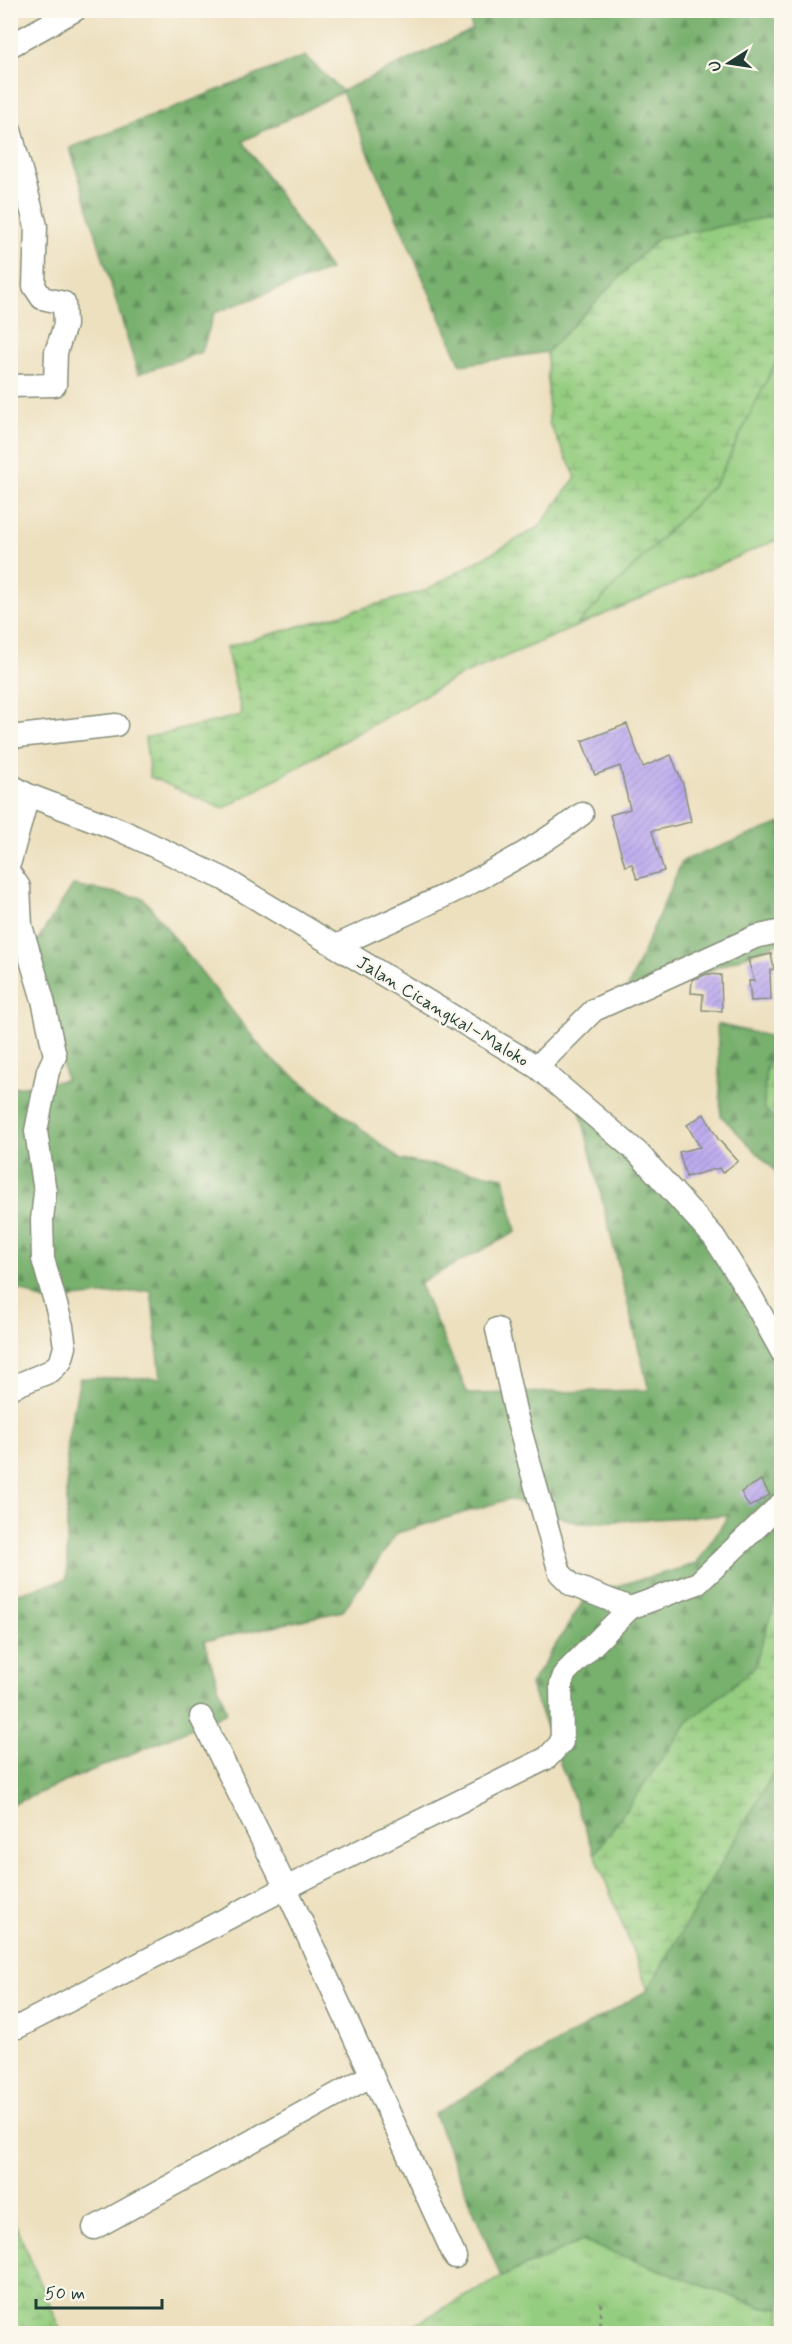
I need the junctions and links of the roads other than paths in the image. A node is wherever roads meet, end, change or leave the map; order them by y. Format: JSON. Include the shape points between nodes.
{"nodes":[{"id":1,"x":75,"y":10,"type":"edge"},
{"id":2,"x":10,"y":46,"type":"edge"},
{"id":3,"x":10,"y":129,"type":"edge"},
{"id":4,"x":10,"y":386,"type":"edge"},
{"id":5,"x":116,"y":725,"type":"dead end"},
{"id":6,"x":10,"y":737,"type":"edge"},
{"id":7,"x":19,"y":790,"type":"edge"},
{"id":8,"x":582,"y":814,"type":"dead end"},
{"id":9,"x":10,"y":861,"type":"edge"},
{"id":10,"x":10,"y":874,"type":"edge"},
{"id":11,"x":782,"y":931,"type":"edge"},
{"id":12,"x":336,"y":946,"type":"junction"},
{"id":13,"x":537,"y":1067,"type":"junction"},
{"id":14,"x":497,"y":1329,"type":"dead end"},
{"id":15,"x":782,"y":1352,"type":"edge"},
{"id":16,"x":10,"y":1388,"type":"edge"},
{"id":17,"x":782,"y":1503,"type":"edge"},
{"id":18,"x":630,"y":1608,"type":"junction"},
{"id":19,"x":201,"y":1717,"type":"dead end"},
{"id":20,"x":286,"y":1888,"type":"junction"},
{"id":21,"x":18,"y":2027,"type":"dead end"},
{"id":22,"x":372,"y":2075,"type":"junction"},
{"id":23,"x":94,"y":2228,"type":"dead end"},
{"id":24,"x":455,"y":2257,"type":"dead end"}],
"edges":[{"from":1,"to":2,"type":"street"},
{"from":3,"to":4,"type":"street","via":[[36,226],[34,286],[42,298],[64,303],[65,325],[56,352],[55,385]]},
{"from":5,"to":6,"type":"street"},
{"from":7,"to":9,"type":"street"},
{"from":7,"to":12,"type":"street","name":"Jalan Cicangkal–Maloko","via":[[120,830],[224,879]]},
{"from":8,"to":12,"type":"street","via":[[547,840],[454,891]]},
{"from":10,"to":16,"type":"street","via":[[19,887],[21,926],[55,1056],[48,1071],[36,1131],[45,1192],[43,1259],[65,1347],[61,1361],[51,1371]]},
{"from":11,"to":13,"type":"street","via":[[755,937],[594,1010]]},
{"from":12,"to":13,"type":"street","name":"Jalan Cicangkal–Maloko"},
{"from":13,"to":15,"type":"street","name":"Jalan Cicangkal–Maloko","via":[[638,1153],[714,1237]]},
{"from":14,"to":18,"type":"street","via":[[516,1415],[560,1573],[572,1585]]},
{"from":17,"to":18,"type":"street","via":[[699,1583]]},
{"from":18,"to":20,"type":"street","via":[[565,1673],[561,1684],[562,1742],[547,1758]]},
{"from":19,"to":20,"type":"street"},
{"from":20,"to":21,"type":"street"},
{"from":20,"to":22,"type":"street"},
{"from":22,"to":23,"type":"street"},
{"from":22,"to":24,"type":"street"}]}
